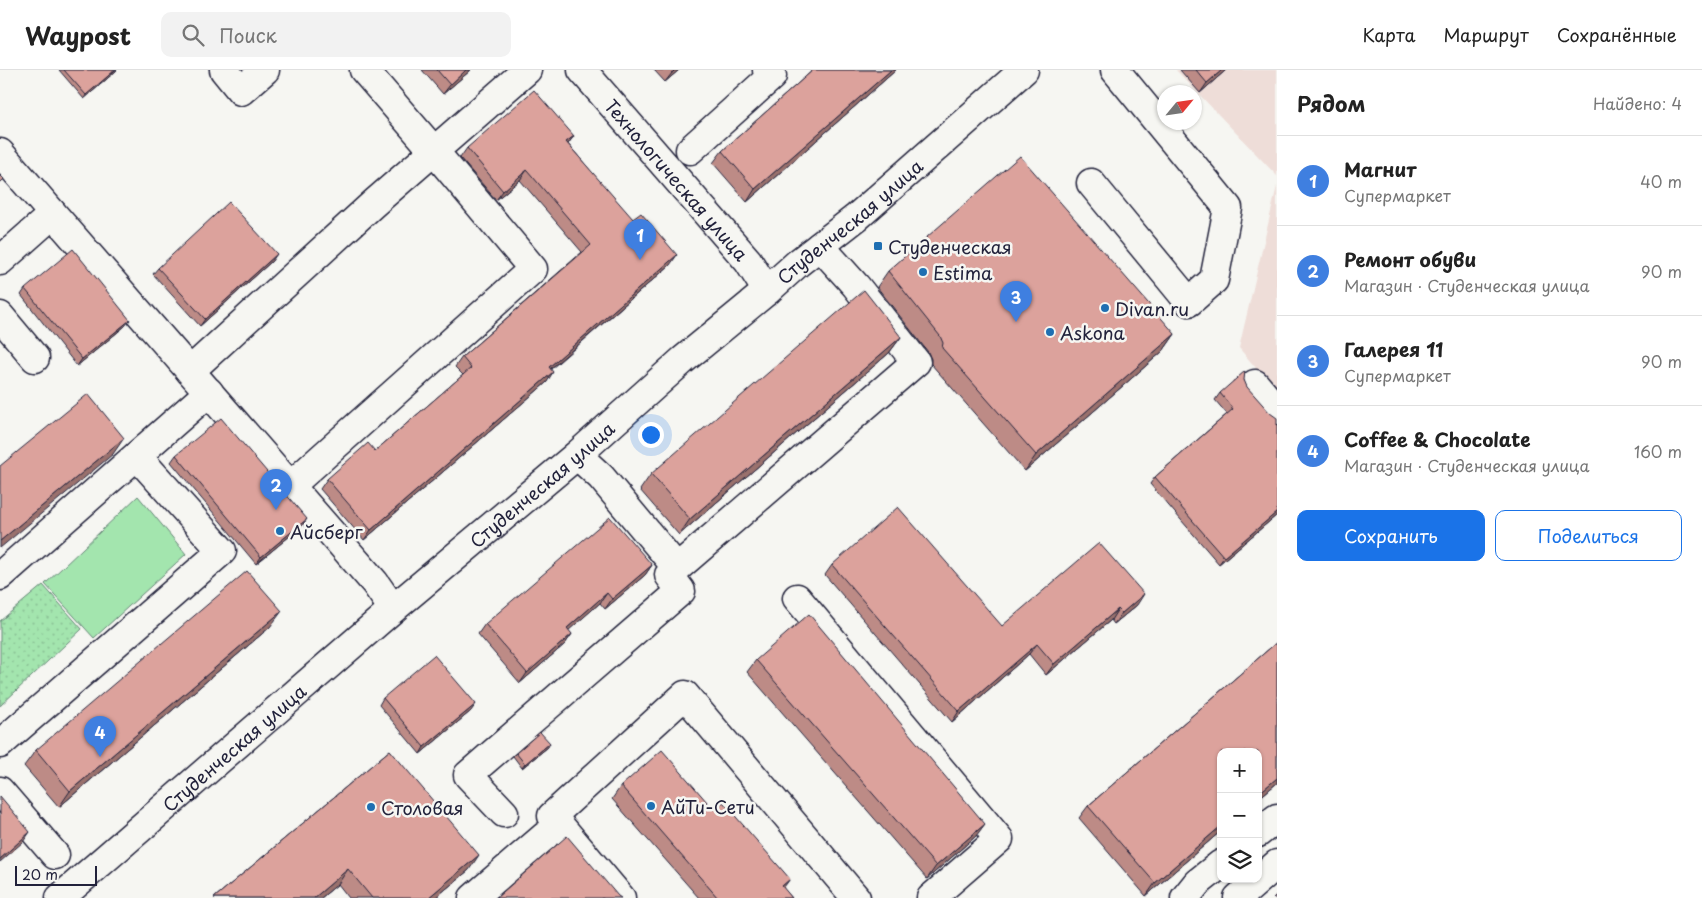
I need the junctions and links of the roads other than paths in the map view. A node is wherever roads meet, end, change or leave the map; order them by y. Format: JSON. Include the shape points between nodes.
{"nodes":[{"id":1,"x":224,"y":70,"type":"edge"},
{"id":2,"x":265,"y":70,"type":"edge"},
{"id":3,"x":364,"y":70,"type":"edge"},
{"id":4,"x":527,"y":70,"type":"edge"},
{"id":5,"x":582,"y":70,"type":"edge"},
{"id":6,"x":1024,"y":70,"type":"edge"},
{"id":7,"x":1115,"y":70,"type":"edge"},
{"id":8,"x":773,"y":72,"type":"edge"},
{"id":9,"x":690,"y":150,"type":"dead end"},
{"id":10,"x":434,"y":151,"type":"junction"},
{"id":11,"x":0,"y":153,"type":"edge"},
{"id":12,"x":1091,"y":183,"type":"dead end"},
{"id":13,"x":53,"y":214,"type":"junction"},
{"id":14,"x":820,"y":246,"type":"junction"},
{"id":15,"x":0,"y":261,"type":"edge"},
{"id":16,"x":767,"y":291,"type":"junction"},
{"id":17,"x":3,"y":327,"type":"edge"},
{"id":18,"x":35,"y":358,"type":"dead end"},
{"id":19,"x":190,"y":371,"type":"junction"},
{"id":20,"x":1255,"y":384,"type":"dead end"},
{"id":21,"x":209,"y":392,"type":"junction"},
{"id":22,"x":1277,"y":410,"type":"edge"},
{"id":23,"x":137,"y":456,"type":"junction"},
{"id":24,"x":577,"y":456,"type":"junction"},
{"id":25,"x":290,"y":486,"type":"junction"},
{"id":26,"x":677,"y":568,"type":"junction"},
{"id":27,"x":0,"y":576,"type":"edge"},
{"id":28,"x":797,"y":598,"type":"dead end"},
{"id":29,"x":394,"y":609,"type":"junction"},
{"id":30,"x":0,"y":744,"type":"edge"},
{"id":31,"x":0,"y":791,"type":"edge"},
{"id":32,"x":504,"y":813,"type":"dead end"},
{"id":33,"x":1277,"y":818,"type":"edge"},
{"id":34,"x":1262,"y":830,"type":"edge"},
{"id":35,"x":545,"y":836,"type":"dead end"},
{"id":36,"x":55,"y":855,"type":"dead end"},
{"id":37,"x":1277,"y":864,"type":"edge"},
{"id":38,"x":1217,"y":869,"type":"edge"},
{"id":39,"x":1197,"y":893,"type":"edge"},
{"id":40,"x":60,"y":898,"type":"edge"},
{"id":41,"x":473,"y":898,"type":"edge"},
{"id":42,"x":621,"y":898,"type":"edge"},
{"id":43,"x":856,"y":898,"type":"edge"},
{"id":44,"x":931,"y":898,"type":"edge"},
{"id":45,"x":1238,"y":898,"type":"edge"}],
"edges":[{"from":1,"to":2,"type":"street","via":[[241,91]]},
{"from":3,"to":10,"type":"street"},
{"from":4,"to":10,"type":"street"},
{"from":5,"to":16,"type":"street","name":"Технологическая улица","via":[[748,261]]},
{"from":6,"to":14,"type":"street","name":"Студенческая улица"},
{"from":7,"to":12,"type":"street","via":[[1228,208],[1214,280],[1189,302]]},
{"from":8,"to":9,"type":"street"},
{"from":10,"to":19,"type":"street"},
{"from":10,"to":25,"type":"street","via":[[532,269]]},
{"from":11,"to":13,"type":"street"},
{"from":13,"to":15,"type":"street"},
{"from":13,"to":19,"type":"street"},
{"from":14,"to":16,"type":"street","name":"Студенческая улица"},
{"from":14,"to":26,"type":"street","via":[[916,362]]},
{"from":16,"to":24,"type":"street","name":"Студенческая улица","via":[[682,360]]},
{"from":17,"to":18,"type":"street"},
{"from":19,"to":21,"type":"street"},
{"from":20,"to":22,"type":"street"},
{"from":21,"to":23,"type":"street"},
{"from":21,"to":25,"type":"street"},
{"from":23,"to":27,"type":"street"},
{"from":23,"to":30,"type":"street","via":[[222,551]]},
{"from":24,"to":26,"type":"street","via":[[601,478]]},
{"from":24,"to":29,"type":"street","name":"Студенческая улица"},
{"from":25,"to":29,"type":"street"},
{"from":26,"to":32,"type":"street","via":[[668,575],[681,591],[468,775]]},
{"from":28,"to":44,"type":"street","via":[[999,839]]},
{"from":29,"to":40,"type":"street","name":"Студенческая улица"},
{"from":31,"to":36,"type":"street"},
{"from":33,"to":34,"type":"street"},
{"from":35,"to":41,"type":"street"},
{"from":37,"to":45,"type":"street"},
{"from":38,"to":39,"type":"street"},
{"from":42,"to":43,"type":"street","via":[[552,816],[685,695]]}]}
